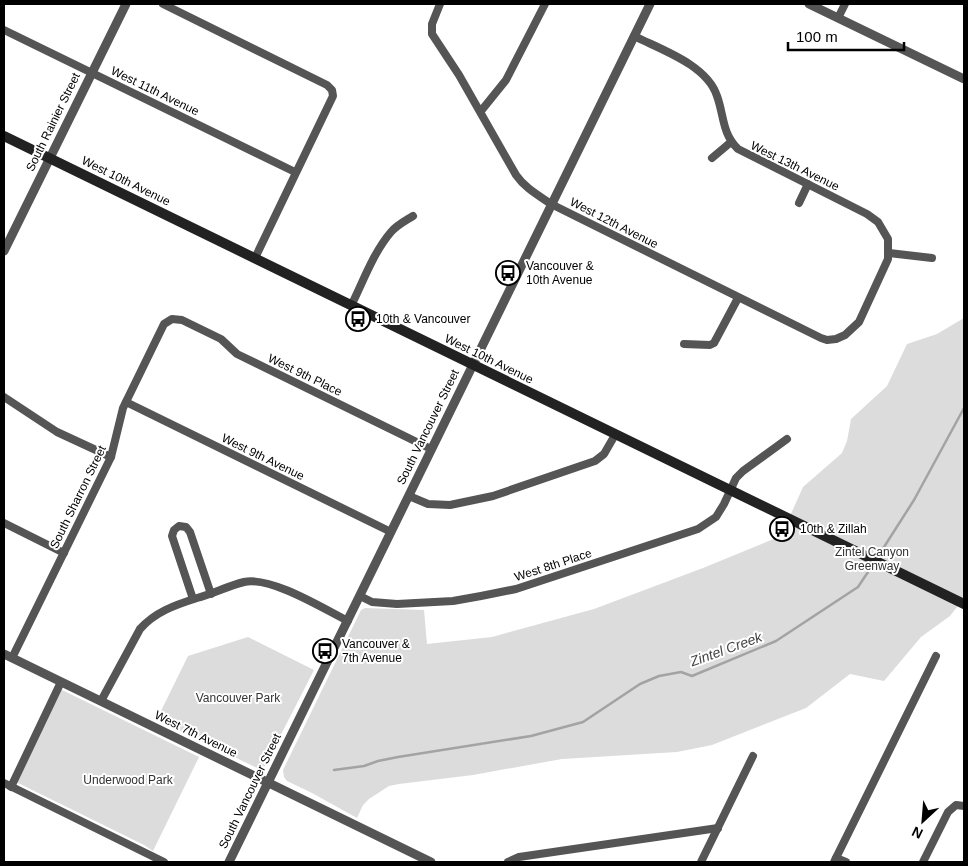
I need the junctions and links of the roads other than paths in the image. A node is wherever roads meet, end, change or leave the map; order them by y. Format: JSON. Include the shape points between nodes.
{"nodes":[{"id":1,"x":126,"y":4,"type":"edge"},
{"id":2,"x":163,"y":4,"type":"edge"},
{"id":3,"x":440,"y":4,"type":"edge"},
{"id":4,"x":545,"y":4,"type":"edge"},
{"id":5,"x":650,"y":4,"type":"edge"},
{"id":6,"x":809,"y":4,"type":"edge"},
{"id":7,"x":846,"y":4,"type":"edge"},
{"id":8,"x":838,"y":18,"type":"junction"},
{"id":9,"x":4,"y":30,"type":"edge"},
{"id":10,"x":634,"y":36,"type":"junction"},
{"id":11,"x":92,"y":73,"type":"junction"},
{"id":12,"x":964,"y":79,"type":"edge"},
{"id":13,"x":481,"y":111,"type":"junction"},
{"id":14,"x":4,"y":136,"type":"edge"},
{"id":15,"x":731,"y":142,"type":"junction"},
{"id":16,"x":50,"y":158,"type":"junction"},
{"id":17,"x":712,"y":158,"type":"dead end"},
{"id":18,"x":295,"y":172,"type":"junction"},
{"id":19,"x":808,"y":184,"type":"junction"},
{"id":20,"x":799,"y":203,"type":"dead end"},
{"id":21,"x":551,"y":204,"type":"junction"},
{"id":22,"x":413,"y":216,"type":"dead end"},
{"id":23,"x":4,"y":251,"type":"edge"},
{"id":24,"x":889,"y":253,"type":"junction"},
{"id":25,"x":254,"y":258,"type":"junction"},
{"id":26,"x":932,"y":258,"type":"dead end"},
{"id":27,"x":738,"y":298,"type":"junction"},
{"id":28,"x":351,"y":306,"type":"junction"},
{"id":29,"x":172,"y":319,"type":"joint"},
{"id":30,"x":684,"y":344,"type":"dead end"},
{"id":31,"x":472,"y":364,"type":"junction"},
{"id":32,"x":4,"y":397,"type":"edge"},
{"id":33,"x":126,"y":402,"type":"junction"},
{"id":34,"x":616,"y":435,"type":"junction"},
{"id":35,"x":787,"y":439,"type":"dead end"},
{"id":36,"x":431,"y":449,"type":"junction"},
{"id":37,"x":111,"y":457,"type":"junction"},
{"id":38,"x":730,"y":491,"type":"junction"},
{"id":39,"x":409,"y":496,"type":"junction"},
{"id":40,"x":4,"y":523,"type":"edge"},
{"id":41,"x":391,"y":532,"type":"junction"},
{"id":42,"x":64,"y":553,"type":"junction"},
{"id":43,"x":212,"y":594,"type":"junction"},
{"id":44,"x":360,"y":596,"type":"junction"},
{"id":45,"x":193,"y":599,"type":"junction"},
{"id":46,"x":961,"y":603,"type":"edge"},
{"id":47,"x":348,"y":621,"type":"junction"},
{"id":48,"x":8,"y":656,"type":"edge"},
{"id":49,"x":936,"y":656,"type":"dead end"},
{"id":50,"x":61,"y":682,"type":"junction"},
{"id":51,"x":101,"y":701,"type":"junction"},
{"id":52,"x":753,"y":756,"type":"dead end"},
{"id":53,"x":267,"y":783,"type":"junction"},
{"id":54,"x":7,"y":785,"type":"edge"},
{"id":55,"x":960,"y":805,"type":"edge"},
{"id":56,"x":718,"y":828,"type":"junction"},
{"id":57,"x":835,"y":860,"type":"edge"},
{"id":58,"x":164,"y":862,"type":"edge"},
{"id":59,"x":229,"y":862,"type":"edge"},
{"id":60,"x":431,"y":862,"type":"edge"},
{"id":61,"x":508,"y":862,"type":"edge"},
{"id":62,"x":701,"y":862,"type":"edge"},
{"id":63,"x":846,"y":862,"type":"edge"},
{"id":64,"x":923,"y":862,"type":"edge"}],
"edges":[{"from":1,"to":11,"type":"street","name":"South Rainier Street"},
{"from":2,"to":18,"type":"street","via":[[318,80],[332,90],[333,96]]},
{"from":3,"to":13,"type":"street","name":"West 12th Avenue","via":[[431,29],[435,40]]},
{"from":4,"to":13,"type":"street","via":[[506,80]]},
{"from":5,"to":10,"type":"street","name":"South Vancouver Street"},
{"from":6,"to":8,"type":"street"},
{"from":7,"to":8,"type":"street"},
{"from":8,"to":12,"type":"street"},
{"from":9,"to":11,"type":"street","name":"West 11th Avenue"},
{"from":10,"to":15,"type":"street","via":[[694,67],[707,78],[714,86],[725,131]]},
{"from":10,"to":21,"type":"street","name":"South Vancouver Street"},
{"from":11,"to":16,"type":"street","name":"South Rainier Street"},
{"from":11,"to":18,"type":"street","name":"West 11th Avenue"},
{"from":13,"to":21,"type":"street","name":"West 12th Avenue","via":[[520,180]]},
{"from":14,"to":16,"type":"main road","name":"West 10th Avenue"},
{"from":15,"to":17,"type":"street"},
{"from":15,"to":19,"type":"street","name":"West 13th Avenue","via":[[748,156]]},
{"from":16,"to":23,"type":"street","name":"South Rainier Street"},
{"from":16,"to":25,"type":"main road","name":"West 10th Avenue"},
{"from":18,"to":25,"type":"street"},
{"from":19,"to":20,"type":"street"},
{"from":19,"to":24,"type":"street","name":"West 13th Avenue","via":[[878,222],[888,239]]},
{"from":21,"to":27,"type":"street","name":"West 12th Avenue"},
{"from":21,"to":31,"type":"street","name":"South Vancouver Street"},
{"from":22,"to":28,"type":"street","via":[[390,233]]},
{"from":24,"to":26,"type":"street"},
{"from":24,"to":27,"type":"street","name":"West 12th Avenue","via":[[859,322],[845,335],[827,340]]},
{"from":25,"to":28,"type":"main road","name":"West 10th Avenue"},
{"from":27,"to":30,"type":"street","via":[[714,343]]},
{"from":28,"to":31,"type":"main road","name":"West 10th Avenue"},
{"from":29,"to":33,"type":"street","name":"South Sharron Street","via":[[164,324]]},
{"from":29,"to":36,"type":"street","name":"West 9th Place","via":[[182,320],[222,339],[237,354]]},
{"from":31,"to":34,"type":"main road","name":"West 10th Avenue"},
{"from":31,"to":36,"type":"street","name":"South Vancouver Street"},
{"from":32,"to":37,"type":"street","via":[[57,432]]},
{"from":33,"to":37,"type":"street","name":"South Sharron Street"},
{"from":33,"to":41,"type":"street","name":"West 9th Avenue"},
{"from":34,"to":38,"type":"main road","name":"West 10th Avenue"},
{"from":34,"to":39,"type":"street","via":[[604,454],[595,461],[493,496],[438,505]]},
{"from":35,"to":38,"type":"street","name":"West 8th Place","via":[[743,471]]},
{"from":36,"to":39,"type":"street","name":"South Vancouver Street"},
{"from":37,"to":42,"type":"street","name":"South Sharron Street"},
{"from":38,"to":44,"type":"street","name":"West 8th Place","via":[[716,516],[698,529],[516,589],[428,603],[377,603]]},
{"from":38,"to":46,"type":"main road","name":"West 10th Avenue"},
{"from":39,"to":41,"type":"street","name":"South Vancouver Street"},
{"from":40,"to":42,"type":"street"},
{"from":41,"to":44,"type":"street","name":"South Vancouver Street"},
{"from":42,"to":48,"type":"street","name":"South Sharron Street"},
{"from":43,"to":45,"type":"street"},
{"from":43,"to":45,"type":"street","via":[[190,532],[179,526],[172,536]]},
{"from":43,"to":47,"type":"street","via":[[246,582],[263,583],[285,590]]},
{"from":44,"to":47,"type":"street","name":"South Vancouver Street"},
{"from":45,"to":51,"type":"street","via":[[168,608],[147,621]]},
{"from":47,"to":53,"type":"street","name":"South Vancouver Street"},
{"from":48,"to":50,"type":"street","name":"West 7th Avenue"},
{"from":49,"to":57,"type":"street"},
{"from":50,"to":51,"type":"street","name":"West 7th Avenue"},
{"from":50,"to":54,"type":"street"},
{"from":51,"to":53,"type":"street","name":"West 7th Avenue"},
{"from":52,"to":56,"type":"street"},
{"from":53,"to":59,"type":"street","name":"South Vancouver Street"},
{"from":53,"to":60,"type":"street","name":"West 7th Avenue"},
{"from":54,"to":58,"type":"street"},
{"from":55,"to":64,"type":"street","via":[[948,812]]},
{"from":56,"to":61,"type":"street","via":[[519,856]]},
{"from":56,"to":62,"type":"street"},
{"from":57,"to":63,"type":"street"}]}
